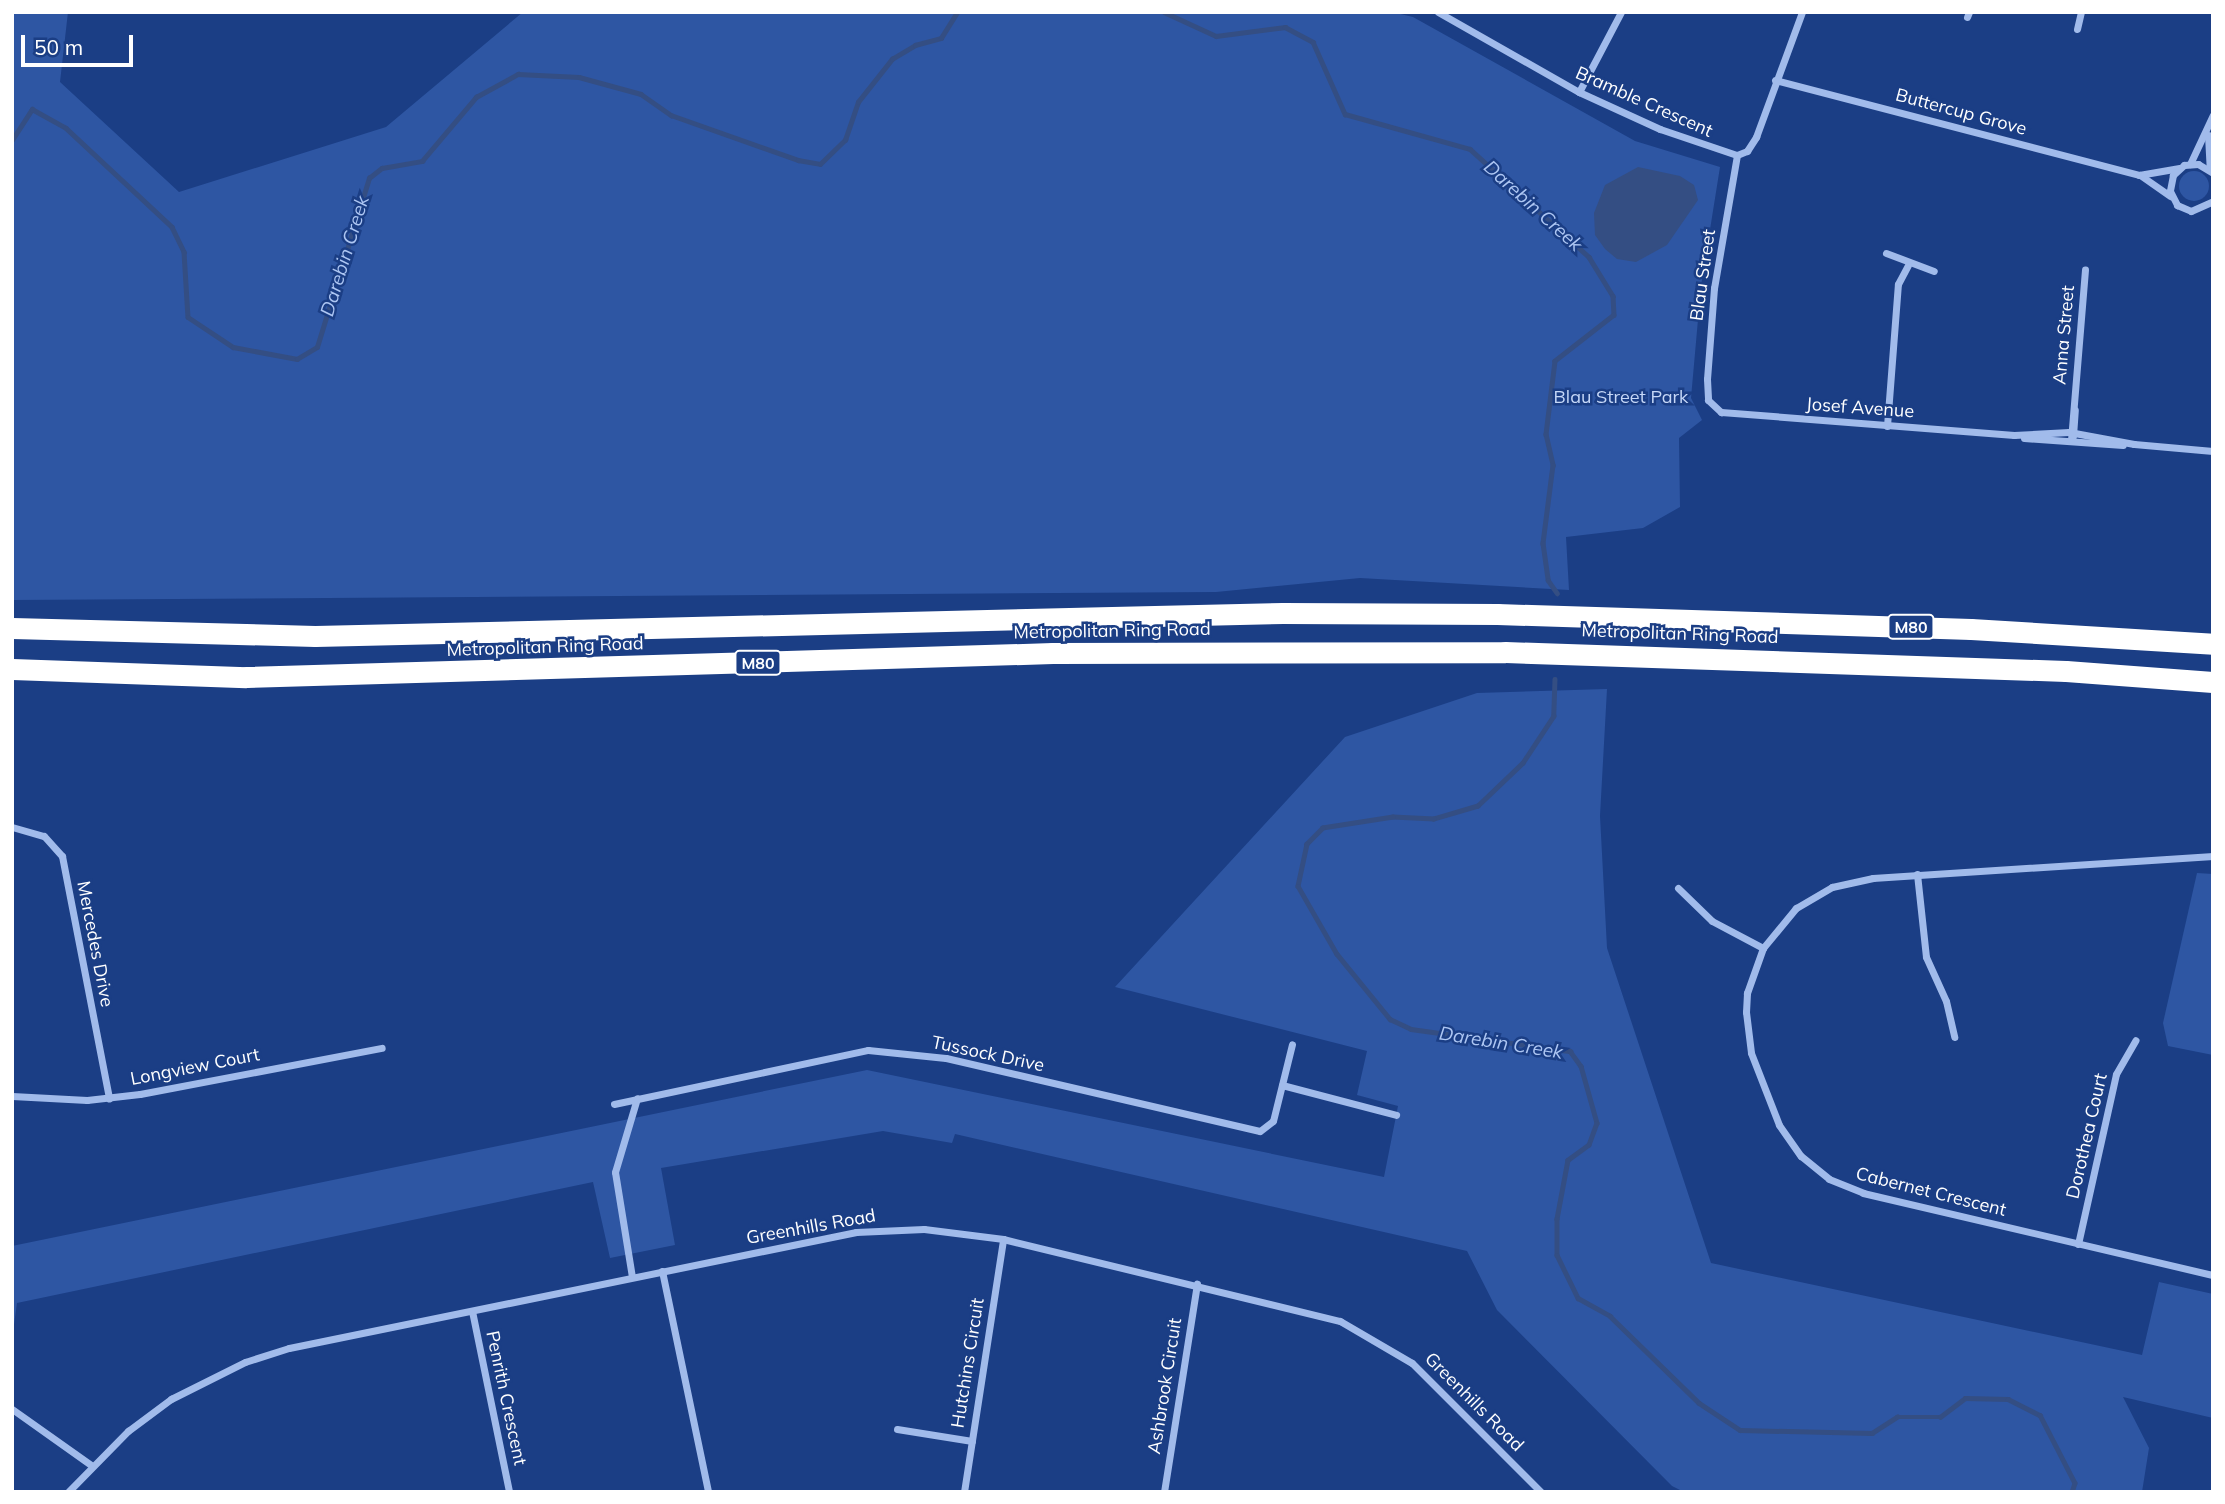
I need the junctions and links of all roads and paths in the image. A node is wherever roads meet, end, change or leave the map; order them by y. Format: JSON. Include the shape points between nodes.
{"nodes":[{"id":1,"x":1438,"y":12,"type":"edge"},
{"id":2,"x":1621,"y":12,"type":"edge"},
{"id":3,"x":1802,"y":12,"type":"edge"},
{"id":4,"x":2081,"y":12,"type":"edge"},
{"id":5,"x":2077,"y":29,"type":"dead end"},
{"id":6,"x":1775,"y":80,"type":"junction"},
{"id":7,"x":1579,"y":92,"type":"junction"},
{"id":8,"x":2213,"y":115,"type":"edge"},
{"id":9,"x":2208,"y":135,"type":"junction"},
{"id":10,"x":1737,"y":155,"type":"junction"},
{"id":11,"x":2190,"y":164,"type":"junction"},
{"id":12,"x":2179,"y":169,"type":"junction"},
{"id":13,"x":2211,"y":171,"type":"edge"},
{"id":14,"x":2139,"y":174,"type":"junction"},
{"id":15,"x":2172,"y":199,"type":"junction"},
{"id":16,"x":2211,"y":205,"type":"edge"},
{"id":17,"x":1886,"y":253,"type":"dead end"},
{"id":18,"x":1908,"y":265,"type":"junction"},
{"id":19,"x":2085,"y":270,"type":"dead end"},
{"id":20,"x":1934,"y":271,"type":"dead end"},
{"id":21,"x":1708,"y":400,"type":"joint"},
{"id":22,"x":1887,"y":426,"type":"junction"},
{"id":23,"x":2072,"y":432,"type":"junction"},
{"id":24,"x":2014,"y":435,"type":"junction"},
{"id":25,"x":2071,"y":440,"type":"junction"},
{"id":26,"x":2134,"y":444,"type":"junction"},
{"id":27,"x":2213,"y":451,"type":"edge"},
{"id":28,"x":12,"y":628,"type":"edge"},
{"id":29,"x":2213,"y":644,"type":"edge"},
{"id":30,"x":12,"y":669,"type":"edge"},
{"id":31,"x":2213,"y":682,"type":"edge"},
{"id":32,"x":12,"y":827,"type":"edge"},
{"id":33,"x":2213,"y":856,"type":"edge"},
{"id":34,"x":1917,"y":874,"type":"junction"},
{"id":35,"x":1678,"y":888,"type":"dead end"},
{"id":36,"x":1763,"y":948,"type":"junction"},
{"id":37,"x":1954,"y":1037,"type":"dead end"},
{"id":38,"x":2136,"y":1040,"type":"dead end"},
{"id":39,"x":1292,"y":1044,"type":"dead end"},
{"id":40,"x":382,"y":1048,"type":"dead end"},
{"id":41,"x":1282,"y":1085,"type":"junction"},
{"id":42,"x":12,"y":1096,"type":"edge"},
{"id":43,"x":110,"y":1098,"type":"junction"},
{"id":44,"x":637,"y":1098,"type":"junction"},
{"id":45,"x":614,"y":1104,"type":"dead end"},
{"id":46,"x":1396,"y":1115,"type":"dead end"},
{"id":47,"x":1003,"y":1239,"type":"junction"},
{"id":48,"x":2078,"y":1244,"type":"junction"},
{"id":49,"x":663,"y":1271,"type":"junction"},
{"id":50,"x":2213,"y":1275,"type":"edge"},
{"id":51,"x":632,"y":1278,"type":"junction"},
{"id":52,"x":1197,"y":1284,"type":"junction"},
{"id":53,"x":472,"y":1311,"type":"junction"},
{"id":54,"x":12,"y":1409,"type":"edge"},
{"id":55,"x":897,"y":1429,"type":"dead end"},
{"id":56,"x":972,"y":1441,"type":"junction"},
{"id":57,"x":90,"y":1465,"type":"junction"},
{"id":58,"x":68,"y":1492,"type":"edge"},
{"id":59,"x":509,"y":1492,"type":"edge"},
{"id":60,"x":708,"y":1492,"type":"edge"},
{"id":61,"x":964,"y":1492,"type":"edge"},
{"id":62,"x":1164,"y":1492,"type":"edge"},
{"id":63,"x":1541,"y":1492,"type":"edge"}],
"edges":[{"from":1,"to":7,"type":"street","name":"Bramble Crescent"},
{"from":2,"to":7,"type":"street"},
{"from":3,"to":6,"type":"street"},
{"from":4,"to":5,"type":"street"},
{"from":6,"to":10,"type":"street","via":[[1752,145]]},
{"from":6,"to":14,"type":"street","name":"Buttercup Grove"},
{"from":7,"to":10,"type":"street","name":"Bramble Crescent","via":[[1660,129]]},
{"from":8,"to":9,"type":"street"},
{"from":9,"to":11,"type":"street"},
{"from":9,"to":13,"type":"street"},
{"from":10,"to":21,"type":"street","name":"Blau Street","via":[[1714,288]]},
{"from":11,"to":12,"type":"street","name":"Buttercup Grove"},
{"from":11,"to":13,"type":"street"},
{"from":12,"to":14,"type":"street","name":"Buttercup Grove"},
{"from":12,"to":15,"type":"street","via":[[2170,182]]},
{"from":14,"to":15,"type":"street","name":"Buttercup Grove"},
{"from":15,"to":16,"type":"street","via":[[2191,211]]},
{"from":17,"to":18,"type":"street"},
{"from":18,"to":20,"type":"street"},
{"from":18,"to":22,"type":"street","via":[[1898,284]]},
{"from":19,"to":23,"type":"street","name":"Anna Street"},
{"from":21,"to":22,"type":"street","name":"Josef Avenue","via":[[1721,412],[1733,414]]},
{"from":22,"to":24,"type":"street","name":"Josef Avenue"},
{"from":23,"to":24,"type":"street","name":"Josef Avenue"},
{"from":23,"to":25,"type":"street","name":"Anna Street"},
{"from":23,"to":26,"type":"street","name":"Josef Avenue"},
{"from":24,"to":25,"type":"street","name":"Josef Avenue"},
{"from":25,"to":26,"type":"street","name":"Josef Avenue","via":[[2102,446]]},
{"from":26,"to":27,"type":"street","name":"Josef Avenue"},
{"from":28,"to":29,"type":"highway","name":"Metropolitan Ring Road","number":"M80","via":[[315,636],[1269,613],[1497,614],[1971,629]]},
{"from":30,"to":31,"type":"highway","name":"Metropolitan Ring Road","number":"M80","via":[[246,677],[1053,653],[1505,652],[1614,653]]},
{"from":32,"to":43,"type":"street","name":"Mercedes Drive","via":[[44,836],[62,856]]},
{"from":33,"to":34,"type":"street","name":"Cabernet Crescent"},
{"from":34,"to":36,"type":"street","name":"Cabernet Crescent","via":[[1832,887],[1796,908]]},
{"from":34,"to":37,"type":"street","via":[[1926,957],[1946,1001]]},
{"from":35,"to":36,"type":"street","via":[[1704,915]]},
{"from":36,"to":48,"type":"street","name":"Cabernet Crescent","via":[[1748,993],[1747,1033],[1768,1101],[1801,1156],[1829,1179],[1863,1193]]},
{"from":38,"to":48,"type":"street","name":"Dorothea Court","via":[[2116,1074]]},
{"from":39,"to":41,"type":"street","name":"Tussock Drive"},
{"from":40,"to":43,"type":"street","name":"Longview Court"},
{"from":41,"to":44,"type":"street","name":"Tussock Drive","via":[[1273,1121],[1260,1131],[946,1058],[869,1050]]},
{"from":41,"to":46,"type":"street"},
{"from":42,"to":43,"type":"street","name":"Longview Court"},
{"from":44,"to":45,"type":"street","name":"Tussock Drive"},
{"from":44,"to":51,"type":"street","via":[[615,1172]]},
{"from":47,"to":49,"type":"street","name":"Greenhills Road","via":[[925,1228],[856,1232]]},
{"from":47,"to":52,"type":"street","name":"Greenhills Road"},
{"from":47,"to":56,"type":"street","name":"Hutchins Circuit"},
{"from":48,"to":50,"type":"street","name":"Cabernet Crescent"},
{"from":49,"to":51,"type":"street","name":"Greenhills Road"},
{"from":49,"to":60,"type":"street"},
{"from":51,"to":53,"type":"street","name":"Greenhills Road"},
{"from":52,"to":62,"type":"street","name":"Ashbrook Circuit"},
{"from":52,"to":63,"type":"street","name":"Greenhills Road","via":[[1331,1318],[1384,1343],[1437,1385]]},
{"from":53,"to":57,"type":"street","name":"Greenhills Road","via":[[289,1348],[245,1362],[172,1399]]},
{"from":53,"to":59,"type":"street","name":"Penrith Crescent"},
{"from":54,"to":57,"type":"street"},
{"from":55,"to":56,"type":"street"},
{"from":56,"to":61,"type":"street","name":"Hutchins Circuit"},
{"from":57,"to":58,"type":"street","name":"Greenhills Road"}]}
